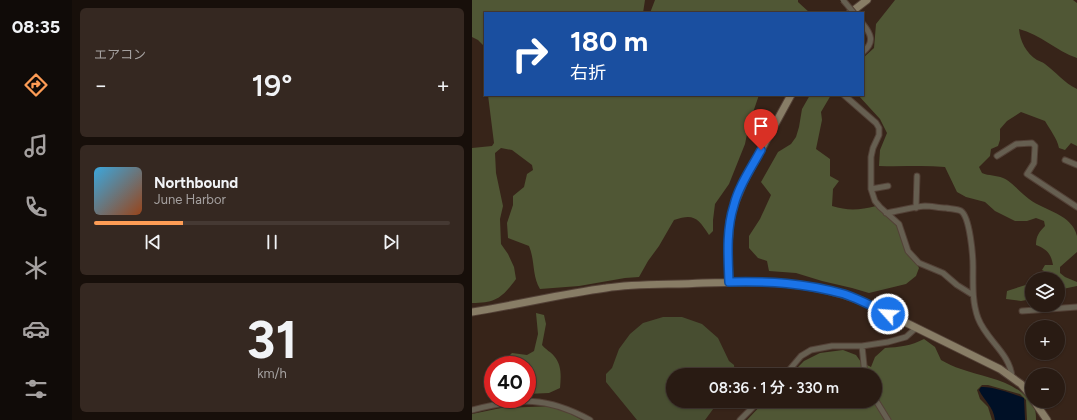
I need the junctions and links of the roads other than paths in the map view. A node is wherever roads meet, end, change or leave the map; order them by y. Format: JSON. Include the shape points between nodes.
{"nodes":[{"id":1,"x":843,"y":0,"type":"edge"},
{"id":2,"x":867,"y":0,"type":"edge"},
{"id":3,"x":851,"y":12,"type":"edge"},
{"id":4,"x":853,"y":12,"type":"edge"},
{"id":5,"x":864,"y":25,"type":"edge"},
{"id":6,"x":864,"y":51,"type":"edge"},
{"id":7,"x":790,"y":96,"type":"edge"},
{"id":8,"x":845,"y":96,"type":"edge"},
{"id":9,"x":997,"y":156,"type":"dead end"},
{"id":10,"x":1065,"y":160,"type":"dead end"},
{"id":11,"x":1077,"y":165,"type":"edge"},
{"id":12,"x":917,"y":176,"type":"dead end"},
{"id":13,"x":888,"y":186,"type":"dead end"},
{"id":14,"x":871,"y":189,"type":"junction"},
{"id":15,"x":1077,"y":207,"type":"edge"},
{"id":16,"x":916,"y":208,"type":"junction"},
{"id":17,"x":886,"y":213,"type":"junction"},
{"id":18,"x":729,"y":282,"type":"junction"},
{"id":19,"x":973,"y":295,"type":"junction"},
{"id":20,"x":1077,"y":306,"type":"edge"},
{"id":21,"x":1022,"y":311,"type":"dead end"},
{"id":22,"x":472,"y":312,"type":"edge"},
{"id":23,"x":916,"y":328,"type":"junction"},
{"id":24,"x":862,"y":346,"type":"junction"},
{"id":25,"x":791,"y":368,"type":"edge"},
{"id":26,"x":864,"y":368,"type":"edge"},
{"id":27,"x":1012,"y":377,"type":"junction"},
{"id":28,"x":1025,"y":389,"type":"edge"},
{"id":29,"x":752,"y":408,"type":"edge"},
{"id":30,"x":880,"y":408,"type":"edge"},
{"id":31,"x":1039,"y":408,"type":"edge"},
{"id":32,"x":472,"y":410,"type":"edge"},
{"id":33,"x":590,"y":420,"type":"edge"},
{"id":34,"x":740,"y":420,"type":"edge"},
{"id":35,"x":888,"y":420,"type":"edge"},
{"id":36,"x":1047,"y":420,"type":"edge"}],
"edges":[{"from":1,"to":4,"type":"street","bridge":true},
{"from":2,"to":3,"type":"street"},
{"from":5,"to":6,"type":"street","via":[[871,38]]},
{"from":7,"to":18,"type":"street","via":[[744,181],[734,205],[729,234]]},
{"from":8,"to":14,"type":"street","via":[[879,128],[871,157]]},
{"from":9,"to":15,"type":"street","via":[[1016,144],[1032,143],[1035,146],[1034,163],[1027,174]]},
{"from":10,"to":11,"type":"street"},
{"from":12,"to":16,"type":"street"},
{"from":13,"to":14,"type":"street"},
{"from":14,"to":17,"type":"street","via":[[875,201]]},
{"from":16,"to":17,"type":"street"},
{"from":16,"to":19,"type":"street","via":[[926,206],[954,209],[965,216],[973,265]]},
{"from":17,"to":19,"type":"street","via":[[899,224],[908,251],[919,263],[943,273]]},
{"from":18,"to":22,"type":"street","via":[[606,288]]},
{"from":18,"to":23,"type":"street","via":[[788,283],[828,290],[862,301]]},
{"from":19,"to":27,"type":"street","via":[[982,329],[1007,359]]},
{"from":20,"to":21,"type":"street"},
{"from":23,"to":24,"type":"street","via":[[906,337]]},
{"from":23,"to":27,"type":"street"},
{"from":24,"to":25,"type":"street","via":[[832,346],[811,350],[801,356]]},
{"from":24,"to":26,"type":"street"},
{"from":27,"to":28,"type":"street"},
{"from":29,"to":34,"type":"street"},
{"from":30,"to":35,"type":"street"},
{"from":31,"to":36,"type":"street"},
{"from":32,"to":33,"type":"street","via":[[497,404],[537,401],[561,406]]}]}
